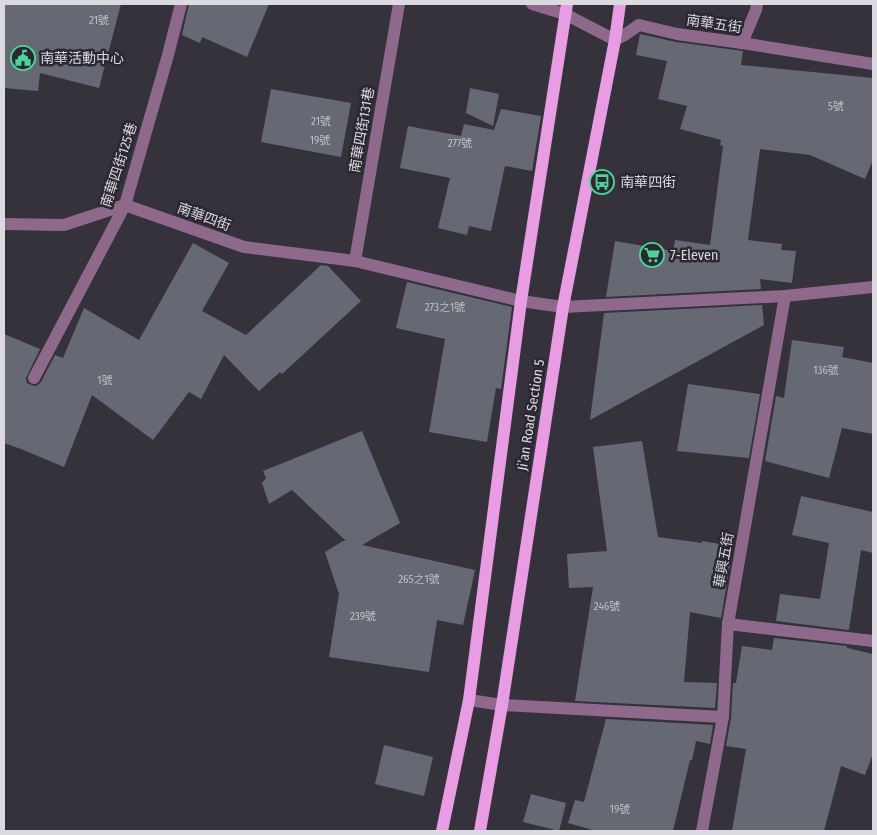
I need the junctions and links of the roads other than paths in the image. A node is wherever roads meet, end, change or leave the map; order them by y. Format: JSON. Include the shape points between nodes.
{"nodes":[{"id":1,"x":181,"y":4,"type":"edge"},
{"id":2,"x":399,"y":4,"type":"edge"},
{"id":3,"x":532,"y":4,"type":"edge"},
{"id":4,"x":620,"y":4,"type":"edge"},
{"id":5,"x":757,"y":4,"type":"edge"},
{"id":6,"x":566,"y":9,"type":"edge"},
{"id":7,"x":615,"y":40,"type":"junction"},
{"id":8,"x":742,"y":43,"type":"junction"},
{"id":9,"x":873,"y":64,"type":"edge"},
{"id":10,"x":125,"y":205,"type":"junction"},
{"id":11,"x":4,"y":224,"type":"edge"},
{"id":12,"x":355,"y":261,"type":"junction"},
{"id":13,"x":873,"y":287,"type":"edge"},
{"id":14,"x":785,"y":296,"type":"junction"},
{"id":15,"x":521,"y":301,"type":"junction"},
{"id":16,"x":563,"y":307,"type":"junction"},
{"id":17,"x":34,"y":378,"type":"dead end"},
{"id":18,"x":728,"y":624,"type":"junction"},
{"id":19,"x":873,"y":641,"type":"edge"},
{"id":20,"x":470,"y":700,"type":"junction"},
{"id":21,"x":502,"y":705,"type":"junction"},
{"id":22,"x":723,"y":717,"type":"junction"},
{"id":23,"x":442,"y":831,"type":"edge"},
{"id":24,"x":480,"y":831,"type":"edge"},
{"id":25,"x":702,"y":831,"type":"edge"}],
"edges":[{"from":1,"to":10,"type":"street","name":"南華四街125巷"},
{"from":2,"to":12,"type":"street","name":"南華四街131巷"},
{"from":3,"to":6,"type":"street"},
{"from":4,"to":7,"type":"main road","name":"Ji’an Road Section 5"},
{"from":5,"to":8,"type":"street"},
{"from":6,"to":7,"type":"street"},
{"from":6,"to":15,"type":"main road","name":"Ji’an Road Section 5"},
{"from":7,"to":8,"type":"street","name":"南華五街","via":[[639,25]]},
{"from":7,"to":16,"type":"main road","name":"Ji’an Road Section 5"},
{"from":8,"to":9,"type":"street","name":"南華五街"},
{"from":10,"to":11,"type":"street","via":[[64,225]]},
{"from":10,"to":12,"type":"street","name":"南華四街","via":[[244,247]]},
{"from":10,"to":17,"type":"street","name":"南華四街125巷"},
{"from":12,"to":15,"type":"street","name":"南華四街"},
{"from":13,"to":14,"type":"street","name":"南華四街"},
{"from":14,"to":16,"type":"street","name":"南華四街"},
{"from":14,"to":18,"type":"street","name":"華興五街"},
{"from":15,"to":16,"type":"street","name":"南華四街"},
{"from":15,"to":20,"type":"main road","name":"Ji’an Road Section 5"},
{"from":16,"to":21,"type":"main road","name":"Ji’an Road Section 5"},
{"from":18,"to":19,"type":"street"},
{"from":18,"to":22,"type":"street","name":"華興五街"},
{"from":20,"to":21,"type":"street"},
{"from":20,"to":23,"type":"main road","name":"Ji’an Road Section 5"},
{"from":21,"to":22,"type":"street"},
{"from":21,"to":24,"type":"main road","name":"Ji’an Road Section 5"},
{"from":22,"to":25,"type":"street","name":"華興五街"}]}
